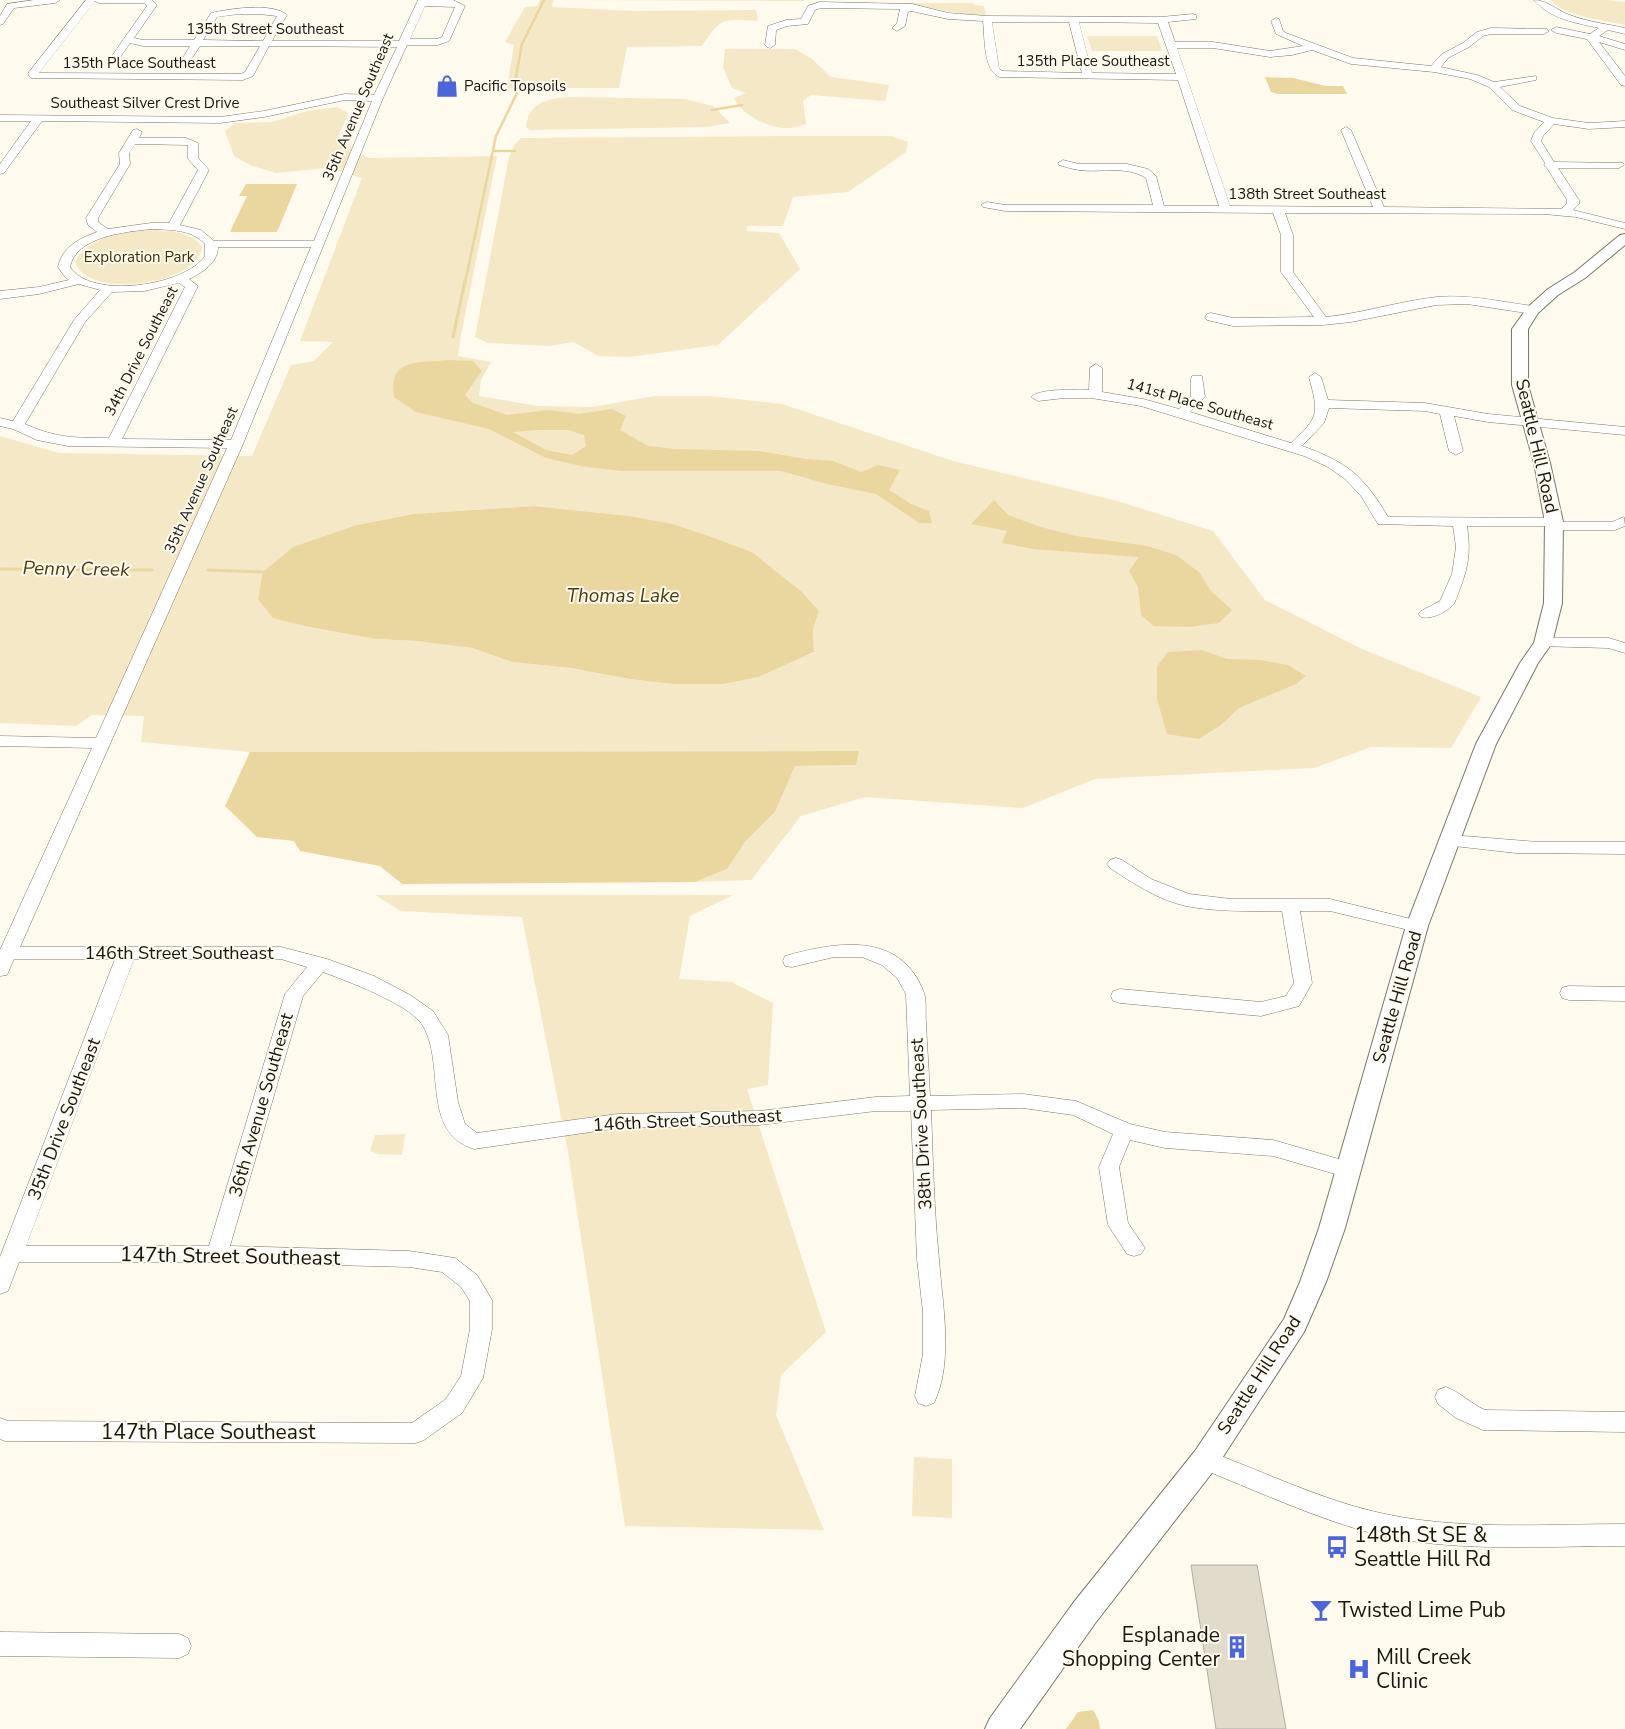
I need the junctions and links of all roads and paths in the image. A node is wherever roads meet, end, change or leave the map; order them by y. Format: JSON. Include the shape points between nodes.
{"nodes":[{"id":1,"x":55,"y":0,"type":"edge"},
{"id":2,"x":92,"y":0,"type":"edge"},
{"id":3,"x":99,"y":0,"type":"edge"},
{"id":4,"x":1539,"y":0,"type":"edge"},
{"id":5,"x":422,"y":2,"type":"edge"},
{"id":6,"x":6,"y":3,"type":"edge"},
{"id":7,"x":912,"y":7,"type":"junction"},
{"id":8,"x":1194,"y":17,"type":"dead end"},
{"id":9,"x":987,"y":19,"type":"junction"},
{"id":10,"x":1073,"y":19,"type":"junction"},
{"id":11,"x":1161,"y":20,"type":"junction"},
{"id":12,"x":1276,"y":21,"type":"dead end"},
{"id":13,"x":0,"y":22,"type":"edge"},
{"id":14,"x":1608,"y":26,"type":"junction"},
{"id":15,"x":897,"y":28,"type":"dead end"},
{"id":16,"x":1544,"y":30,"type":"dead end"},
{"id":17,"x":1556,"y":30,"type":"dead end"},
{"id":18,"x":1511,"y":31,"type":"junction"},
{"id":19,"x":1625,"y":31,"type":"edge"},
{"id":20,"x":1592,"y":37,"type":"junction"},
{"id":21,"x":129,"y":40,"type":"junction"},
{"id":22,"x":1522,"y":40,"type":"dead end"},
{"id":23,"x":197,"y":43,"type":"junction"},
{"id":24,"x":403,"y":43,"type":"junction"},
{"id":25,"x":267,"y":44,"type":"junction"},
{"id":26,"x":1171,"y":44,"type":"junction"},
{"id":27,"x":770,"y":45,"type":"dead end"},
{"id":28,"x":1311,"y":46,"type":"junction"},
{"id":29,"x":1625,"y":47,"type":"edge"},
{"id":30,"x":114,"y":60,"type":"dead end"},
{"id":31,"x":186,"y":61,"type":"dead end"},
{"id":32,"x":1434,"y":69,"type":"junction"},
{"id":33,"x":1088,"y":76,"type":"junction"},
{"id":34,"x":1182,"y":77,"type":"junction"},
{"id":35,"x":1532,"y":78,"type":"dead end"},
{"id":36,"x":1625,"y":84,"type":"edge"},
{"id":37,"x":1493,"y":85,"type":"junction"},
{"id":38,"x":378,"y":98,"type":"junction"},
{"id":39,"x":0,"y":118,"type":"edge"},
{"id":40,"x":39,"y":118,"type":"junction"},
{"id":41,"x":146,"y":119,"type":"junction"},
{"id":42,"x":1551,"y":121,"type":"junction"},
{"id":43,"x":1625,"y":124,"type":"edge"},
{"id":44,"x":1346,"y":130,"type":"dead end"},
{"id":45,"x":132,"y":141,"type":"junction"},
{"id":46,"x":1062,"y":163,"type":"dead end"},
{"id":47,"x":1549,"y":165,"type":"junction"},
{"id":48,"x":1619,"y":165,"type":"dead end"},
{"id":49,"x":0,"y":171,"type":"edge"},
{"id":50,"x":987,"y":205,"type":"dead end"},
{"id":51,"x":1160,"y":208,"type":"junction"},
{"id":52,"x":1226,"y":210,"type":"junction"},
{"id":53,"x":1278,"y":210,"type":"junction"},
{"id":54,"x":1380,"y":211,"type":"junction"},
{"id":55,"x":1564,"y":212,"type":"junction"},
{"id":56,"x":173,"y":227,"type":"junction"},
{"id":57,"x":106,"y":234,"type":"junction"},
{"id":58,"x":1625,"y":236,"type":"edge"},
{"id":59,"x":212,"y":246,"type":"junction"},
{"id":60,"x":316,"y":246,"type":"junction"},
{"id":61,"x":180,"y":279,"type":"junction"},
{"id":62,"x":77,"y":281,"type":"junction"},
{"id":63,"x":108,"y":289,"type":"junction"},
{"id":64,"x":0,"y":295,"type":"edge"},
{"id":65,"x":1533,"y":310,"type":"junction"},
{"id":66,"x":1211,"y":317,"type":"dead end"},
{"id":67,"x":1323,"y":320,"type":"junction"},
{"id":68,"x":1096,"y":368,"type":"dead end"},
{"id":69,"x":1315,"y":377,"type":"dead end"},
{"id":70,"x":1197,"y":379,"type":"dead end"},
{"id":71,"x":1095,"y":394,"type":"junction"},
{"id":72,"x":1038,"y":397,"type":"dead end"},
{"id":73,"x":1324,"y":404,"type":"junction"},
{"id":74,"x":1447,"y":411,"type":"junction"},
{"id":75,"x":1181,"y":414,"type":"junction"},
{"id":76,"x":0,"y":422,"type":"edge"},
{"id":77,"x":1532,"y":423,"type":"junction"},
{"id":78,"x":17,"y":426,"type":"junction"},
{"id":79,"x":1625,"y":431,"type":"edge"},
{"id":80,"x":113,"y":444,"type":"junction"},
{"id":81,"x":236,"y":444,"type":"junction"},
{"id":82,"x":1294,"y":447,"type":"junction"},
{"id":83,"x":1456,"y":451,"type":"dead end"},
{"id":84,"x":1459,"y":521,"type":"junction"},
{"id":85,"x":1624,"y":521,"type":"edge"},
{"id":86,"x":1554,"y":524,"type":"junction"},
{"id":87,"x":1426,"y":614,"type":"dead end"},
{"id":88,"x":1543,"y":642,"type":"junction"},
{"id":89,"x":1625,"y":648,"type":"edge"},
{"id":90,"x":0,"y":741,"type":"edge"},
{"id":91,"x":102,"y":743,"type":"junction"},
{"id":92,"x":1451,"y":841,"type":"junction"},
{"id":93,"x":1625,"y":848,"type":"edge"},
{"id":94,"x":1116,"y":864,"type":"dead end"},
{"id":95,"x":1290,"y":906,"type":"junction"},
{"id":96,"x":1417,"y":926,"type":"junction"},
{"id":97,"x":127,"y":953,"type":"junction"},
{"id":98,"x":4,"y":961,"type":"edge"},
{"id":99,"x":792,"y":961,"type":"dead end"},
{"id":100,"x":320,"y":964,"type":"junction"},
{"id":101,"x":1569,"y":993,"type":"dead end"},
{"id":102,"x":1625,"y":994,"type":"edge"},
{"id":103,"x":1120,"y":996,"type":"dead end"},
{"id":104,"x":919,"y":1102,"type":"junction"},
{"id":105,"x":1125,"y":1131,"type":"junction"},
{"id":106,"x":1349,"y":1170,"type":"junction"},
{"id":107,"x":1134,"y":1248,"type":"dead end"},
{"id":108,"x":12,"y":1254,"type":"junction"},
{"id":109,"x":217,"y":1254,"type":"junction"},
{"id":110,"x":0,"y":1285,"type":"edge"},
{"id":111,"x":926,"y":1396,"type":"dead end"},
{"id":112,"x":1446,"y":1397,"type":"dead end"},
{"id":113,"x":1625,"y":1422,"type":"edge"},
{"id":114,"x":0,"y":1428,"type":"edge"},
{"id":115,"x":416,"y":1433,"type":"joint"},
{"id":116,"x":1205,"y":1460,"type":"junction"},
{"id":117,"x":1625,"y":1536,"type":"edge"},
{"id":118,"x":179,"y":1646,"type":"dead end"},
{"id":119,"x":1,"y":1648,"type":"edge"},
{"id":120,"x":1001,"y":1729,"type":"edge"}],
"edges":[{"from":1,"to":6,"type":"street"},
{"from":2,"to":25,"type":"street","name":"135th Place Southeast","via":[[33,74],[35,76],[243,77],[250,74]]},
{"from":3,"to":21,"type":"street","via":[[150,2],[152,5]]},
{"from":4,"to":14,"type":"street","via":[[1561,15]]},
{"from":5,"to":24,"type":"street","name":"35th Avenue Southeast"},
{"from":5,"to":24,"type":"street","name":"135th Street Southeast","via":[[460,6],[446,40]]},
{"from":6,"to":13,"type":"street","via":[[8,12]]},
{"from":7,"to":9,"type":"street","via":[[948,16]]},
{"from":7,"to":15,"type":"street","via":[[904,11],[902,24]]},
{"from":7,"to":27,"type":"street","via":[[820,5],[811,8],[805,22],[771,28]]},
{"from":8,"to":11,"type":"street"},
{"from":9,"to":10,"type":"street"},
{"from":9,"to":33,"type":"street","name":"135th Place Southeast","via":[[994,68],[998,73]]},
{"from":10,"to":11,"type":"street"},
{"from":10,"to":33,"type":"street"},
{"from":11,"to":26,"type":"street"},
{"from":12,"to":28,"type":"street","via":[[1279,32]]},
{"from":14,"to":19,"type":"street"},
{"from":14,"to":20,"type":"street"},
{"from":16,"to":18,"type":"street"},
{"from":17,"to":20,"type":"street"},
{"from":18,"to":22,"type":"street"},
{"from":18,"to":32,"type":"street","via":[[1480,34],[1445,56]]},
{"from":20,"to":29,"type":"street"},
{"from":20,"to":36,"type":"street"},
{"from":21,"to":23,"type":"street","name":"135th Street Southeast"},
{"from":21,"to":30,"type":"street"},
{"from":23,"to":25,"type":"street","name":"135th Street Southeast"},
{"from":23,"to":25,"type":"street","via":[[214,15],[228,12],[282,15]]},
{"from":23,"to":31,"type":"street"},
{"from":24,"to":25,"type":"street","name":"135th Street Southeast"},
{"from":24,"to":38,"type":"street","name":"35th Avenue Southeast"},
{"from":26,"to":28,"type":"street","via":[[1213,44],[1270,54]]},
{"from":26,"to":34,"type":"street"},
{"from":28,"to":32,"type":"street","via":[[1361,66]]},
{"from":32,"to":37,"type":"street","via":[[1459,73]]},
{"from":33,"to":34,"type":"street","name":"135th Place Southeast"},
{"from":34,"to":52,"type":"street"},
{"from":35,"to":37,"type":"street"},
{"from":37,"to":42,"type":"street","via":[[1516,108]]},
{"from":38,"to":41,"type":"street","name":"Southeast Silver Crest Drive","via":[[345,97],[243,118]]},
{"from":38,"to":60,"type":"street","name":"35th Avenue Southeast"},
{"from":39,"to":40,"type":"street","name":"Southeast Silver Crest Drive"},
{"from":40,"to":41,"type":"street","name":"Southeast Silver Crest Drive"},
{"from":40,"to":49,"type":"street"},
{"from":41,"to":45,"type":"street"},
{"from":42,"to":43,"type":"street","via":[[1589,126]]},
{"from":42,"to":47,"type":"street","via":[[1536,141]]},
{"from":44,"to":54,"type":"street"},
{"from":45,"to":56,"type":"street","via":[[193,143],[193,159],[204,170]]},
{"from":45,"to":57,"type":"street","via":[[124,153],[125,164],[92,218],[92,223]]},
{"from":46,"to":51,"type":"street","via":[[1079,167],[1132,168],[1148,173]]},
{"from":47,"to":48,"type":"street"},
{"from":47,"to":55,"type":"street","via":[[1573,200]]},
{"from":50,"to":51,"type":"street","name":"138th Street Southeast","via":[[1005,208]]},
{"from":51,"to":52,"type":"street","name":"138th Street Southeast"},
{"from":52,"to":53,"type":"street","name":"138th Street Southeast"},
{"from":53,"to":54,"type":"street","name":"138th Street Southeast"},
{"from":53,"to":67,"type":"street","via":[[1287,235],[1287,272]]},
{"from":54,"to":55,"type":"street","name":"138th Street Southeast"},
{"from":55,"to":58,"type":"street","name":"138th Street Southeast"},
{"from":56,"to":57,"type":"street","via":[[144,227]]},
{"from":56,"to":59,"type":"street","via":[[198,233]]},
{"from":57,"to":62,"type":"street","via":[[76,248],[68,256],[65,265],[68,274]]},
{"from":58,"to":65,"type":"main road","name":"Seattle Hill Road"},
{"from":59,"to":60,"type":"street"},
{"from":59,"to":61,"type":"street","via":[[210,259],[199,270]]},
{"from":60,"to":81,"type":"street","name":"35th Avenue Southeast"},
{"from":61,"to":63,"type":"street","via":[[137,288]]},
{"from":61,"to":80,"type":"street","name":"34th Drive Southeast","via":[[192,286]]},
{"from":62,"to":63,"type":"street"},
{"from":62,"to":64,"type":"street","via":[[52,289]]},
{"from":63,"to":78,"type":"street","via":[[80,320]]},
{"from":65,"to":67,"type":"street","via":[[1485,301],[1436,301],[1351,318]]},
{"from":65,"to":77,"type":"main road","name":"Seattle Hill Road","via":[[1520,330],[1519,357],[1520,385]]},
{"from":66,"to":67,"type":"street","via":[[1232,322]]},
{"from":68,"to":71,"type":"street"},
{"from":69,"to":73,"type":"street"},
{"from":70,"to":75,"type":"street","via":[[1198,398]]},
{"from":71,"to":72,"type":"street","name":"141st Place Southeast"},
{"from":71,"to":75,"type":"street","name":"141st Place Southeast","via":[[1143,402]]},
{"from":73,"to":74,"type":"street","via":[[1404,405]]},
{"from":73,"to":82,"type":"street","via":[[1321,420]]},
{"from":74,"to":77,"type":"street"},
{"from":74,"to":83,"type":"street","via":[[1446,419]]},
{"from":75,"to":82,"type":"street","name":"141st Place Southeast"},
{"from":76,"to":78,"type":"street"},
{"from":77,"to":79,"type":"street"},
{"from":77,"to":86,"type":"main road","name":"Seattle Hill Road"},
{"from":78,"to":80,"type":"street","via":[[42,437],[68,442]]},
{"from":80,"to":81,"type":"street"},
{"from":81,"to":91,"type":"street","name":"35th Avenue Southeast"},
{"from":82,"to":84,"type":"street","name":"141st Place Southeast","via":[[1346,472],[1371,499],[1383,521]]},
{"from":84,"to":86,"type":"street"},
{"from":84,"to":87,"type":"street","via":[[1463,546],[1459,574],[1446,604]]},
{"from":85,"to":86,"type":"street","via":[[1615,526]]},
{"from":86,"to":88,"type":"main road","name":"Seattle Hill Road","via":[[1553,603]]},
{"from":88,"to":89,"type":"street","via":[[1609,643]]},
{"from":88,"to":92,"type":"main road","name":"Seattle Hill Road","via":[[1528,663],[1486,744]]},
{"from":90,"to":91,"type":"street"},
{"from":91,"to":98,"type":"street","name":"35th Avenue Southeast"},
{"from":92,"to":93,"type":"street","via":[[1494,847]]},
{"from":92,"to":96,"type":"main road","name":"Seattle Hill Road"},
{"from":94,"to":95,"type":"street","via":[[1145,883],[1186,900]]},
{"from":95,"to":96,"type":"street","via":[[1330,905]]},
{"from":95,"to":103,"type":"street","via":[[1303,983],[1292,1001],[1262,1009]]},
{"from":96,"to":106,"type":"main road","name":"Seattle Hill Road"},
{"from":97,"to":98,"type":"street","name":"146th Street Southeast"},
{"from":97,"to":100,"type":"street","name":"146th Street Southeast","via":[[281,953]]},
{"from":97,"to":108,"type":"street","name":"35th Drive Southeast"},
{"from":99,"to":104,"type":"street","name":"38th Drive Southeast","via":[[824,951],[852,948],[880,956],[902,971],[915,994]]},
{"from":100,"to":104,"type":"street","name":"146th Street Southeast","via":[[367,981],[426,1016],[438,1035],[448,1102],[456,1128],[474,1141],[618,1121],[759,1118]]},
{"from":100,"to":109,"type":"street","name":"36th Avenue Southeast","via":[[294,994]]},
{"from":101,"to":102,"type":"street"},
{"from":104,"to":105,"type":"street","name":"146th Street Southeast","via":[[1023,1100],[1076,1108]]},
{"from":104,"to":111,"type":"street","name":"38th Drive Southeast","via":[[934,1312],[934,1354]]},
{"from":105,"to":106,"type":"street","name":"146th Street Southeast","via":[[1164,1140],[1273,1148]]},
{"from":105,"to":107,"type":"street","via":[[1109,1167],[1118,1225]]},
{"from":106,"to":116,"type":"main road","name":"Seattle Hill Road","via":[[1329,1237],[1295,1324]]},
{"from":108,"to":109,"type":"street","name":"147th Street Southeast"},
{"from":108,"to":110,"type":"street","name":"35th Drive Southeast"},
{"from":109,"to":115,"type":"street","name":"147th Street Southeast","via":[[409,1259],[448,1264],[469,1281],[481,1300],[481,1329],[472,1378],[454,1406]]},
{"from":112,"to":113,"type":"street","via":[[1483,1420]]},
{"from":114,"to":115,"type":"street","name":"147th Place Southeast","via":[[5,1431]]},
{"from":116,"to":117,"type":"street","via":[[1375,1523],[1482,1535]]},
{"from":116,"to":120,"type":"main road","name":"Seattle Hill Road","via":[[1085,1612]]},
{"from":118,"to":119,"type":"street"}]}
